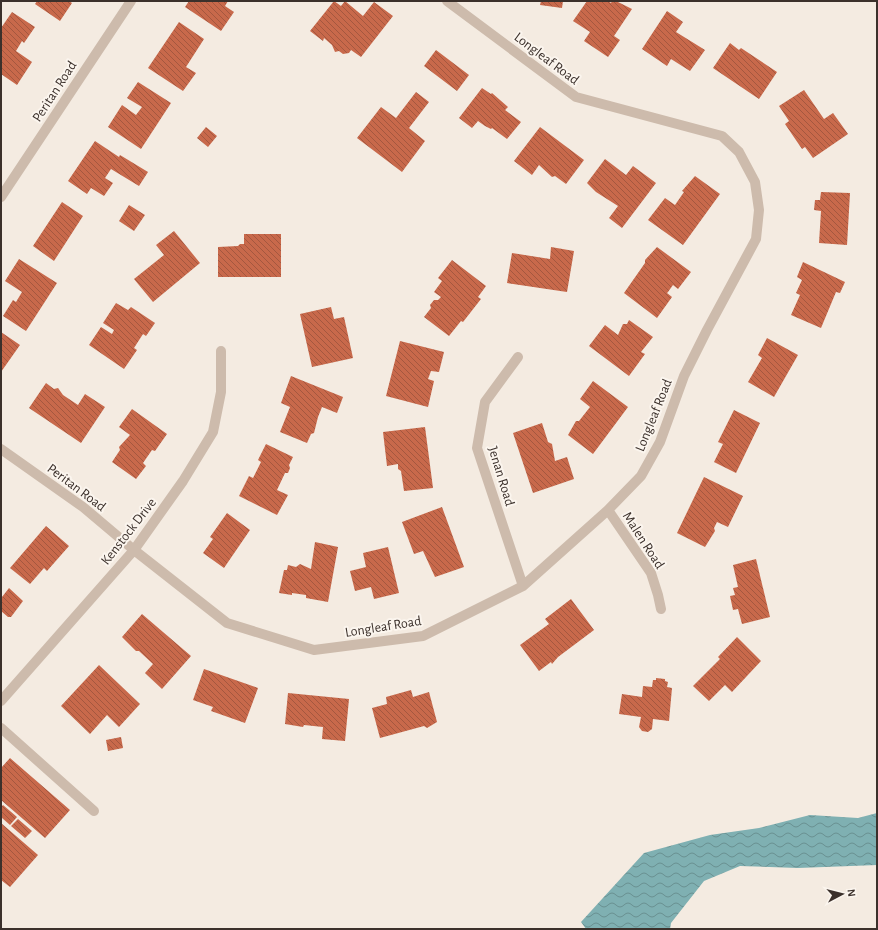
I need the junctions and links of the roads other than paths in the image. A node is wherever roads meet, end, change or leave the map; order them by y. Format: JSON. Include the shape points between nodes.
{"nodes":[{"id":1,"x":131,"y":1,"type":"edge"},
{"id":2,"x":452,"y":2,"type":"edge"},
{"id":3,"x":1,"y":197,"type":"edge"},
{"id":4,"x":221,"y":351,"type":"dead end"},
{"id":5,"x":518,"y":357,"type":"dead end"},
{"id":6,"x":1,"y":449,"type":"edge"},
{"id":7,"x":608,"y":510,"type":"junction"},
{"id":8,"x":134,"y":550,"type":"junction"},
{"id":9,"x":523,"y":586,"type":"junction"},
{"id":10,"x":661,"y":609,"type":"dead end"},
{"id":11,"x":1,"y":701,"type":"edge"},
{"id":12,"x":1,"y":728,"type":"edge"},
{"id":13,"x":94,"y":811,"type":"dead end"}],
"edges":[{"from":1,"to":3,"type":"street","name":"Peritan Road"},
{"from":2,"to":7,"type":"street","name":"Longleaf Road","via":[[576,97],[722,136],[739,152],[755,182],[758,210],[756,239],[684,376],[660,442],[641,476]]},
{"from":4,"to":8,"type":"street","name":"Kenstock Drive","via":[[221,392],[213,432],[183,482]]},
{"from":5,"to":9,"type":"street","name":"Jenan Road","via":[[485,402],[477,448]]},
{"from":6,"to":8,"type":"street","name":"Peritan Road","via":[[83,507]]},
{"from":7,"to":9,"type":"street","name":"Longleaf Road"},
{"from":7,"to":10,"type":"street","name":"Malen Road","via":[[651,573]]},
{"from":8,"to":9,"type":"street","name":"Longleaf Road","via":[[227,623],[314,650],[423,636]]},
{"from":8,"to":11,"type":"street","name":"Kenstock Drive"},
{"from":12,"to":13,"type":"street"}]}
